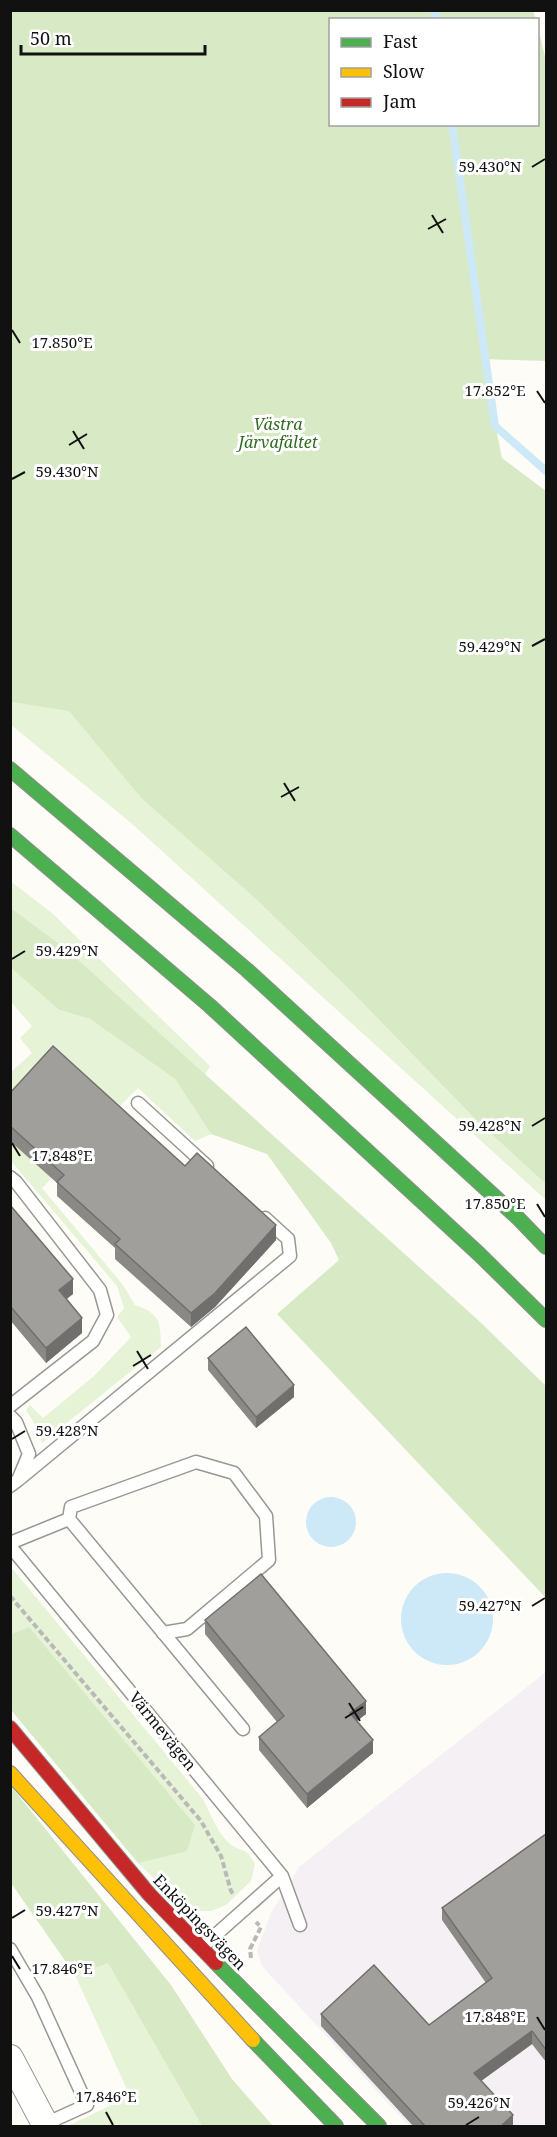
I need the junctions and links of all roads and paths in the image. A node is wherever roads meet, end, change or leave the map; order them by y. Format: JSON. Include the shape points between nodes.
{"nodes":[{"id":1,"x":10,"y":769,"type":"edge"},
{"id":2,"x":10,"y":835,"type":"edge"},
{"id":3,"x":138,"y":1103,"type":"dead end"},
{"id":4,"x":218,"y":1175,"type":"edge"},
{"id":5,"x":10,"y":1177,"type":"edge"},
{"id":6,"x":253,"y":1207,"type":"edge"},
{"id":7,"x":546,"y":1247,"type":"edge"},
{"id":8,"x":546,"y":1320,"type":"edge"},
{"id":9,"x":10,"y":1406,"type":"edge"},
{"id":10,"x":10,"y":1416,"type":"edge"},
{"id":11,"x":14,"y":1483,"type":"edge"},
{"id":12,"x":69,"y":1519,"type":"junction"},
{"id":13,"x":10,"y":1545,"type":"edge"},
{"id":14,"x":10,"y":1596,"type":"edge"},
{"id":15,"x":164,"y":1633,"type":"junction"},
{"id":16,"x":10,"y":1728,"type":"edge"},
{"id":17,"x":243,"y":1729,"type":"dead end"},
{"id":18,"x":10,"y":1773,"type":"edge"},
{"id":19,"x":282,"y":1876,"type":"junction"},
{"id":20,"x":245,"y":1908,"type":"junction"},
{"id":21,"x":300,"y":1925,"type":"dead end"},
{"id":22,"x":202,"y":1948,"type":"junction"},
{"id":23,"x":10,"y":1949,"type":"edge"},
{"id":24,"x":252,"y":1961,"type":"dead end"},
{"id":25,"x":185,"y":1964,"type":"junction"},
{"id":26,"x":10,"y":2058,"type":"edge"},
{"id":27,"x":289,"y":2079,"type":"junction"},
{"id":28,"x":45,"y":2125,"type":"edge"},
{"id":29,"x":328,"y":2127,"type":"edge"},
{"id":30,"x":336,"y":2127,"type":"edge"},
{"id":31,"x":379,"y":2127,"type":"edge"}],
"edges":[{"from":1,"to":7,"type":"main road","via":[[248,970]]},
{"from":2,"to":8,"type":"main road","via":[[210,1006]]},
{"from":3,"to":4,"type":"lane"},
{"from":5,"to":9,"type":"lane","via":[[100,1290],[107,1315],[93,1341]]},
{"from":6,"to":11,"type":"lane","via":[[288,1239],[290,1256]]},
{"from":10,"to":11,"type":"lane","via":[[29,1454]]},
{"from":12,"to":13,"type":"lane"},
{"from":12,"to":15,"type":"lane"},
{"from":12,"to":15,"type":"lane","via":[[71,1507],[196,1462],[234,1473],[266,1516],[269,1560],[187,1629]]},
{"from":13,"to":19,"type":"lane","name":"Värmevägen"},
{"from":14,"to":20,"type":"path","via":[[201,1821],[222,1856],[231,1891]]},
{"from":15,"to":17,"type":"lane"},
{"from":16,"to":22,"type":"main road","name":"Enköpingsvägen","via":[[149,1894]]},
{"from":18,"to":25,"type":"main road"},
{"from":19,"to":20,"type":"lane"},
{"from":19,"to":21,"type":"lane","name":"Värmevägen"},
{"from":20,"to":22,"type":"lane"},
{"from":20,"to":24,"type":"path","via":[[261,1927],[250,1949]]},
{"from":22,"to":25,"type":"lane"},
{"from":22,"to":31,"type":"main road","name":"Enköpingsvägen"},
{"from":23,"to":28,"type":"lane","via":[[38,1997],[87,2104]]},
{"from":25,"to":27,"type":"main road"},
{"from":26,"to":28,"type":"street"},
{"from":27,"to":29,"type":"main road"},
{"from":27,"to":30,"type":"main road"}]}
